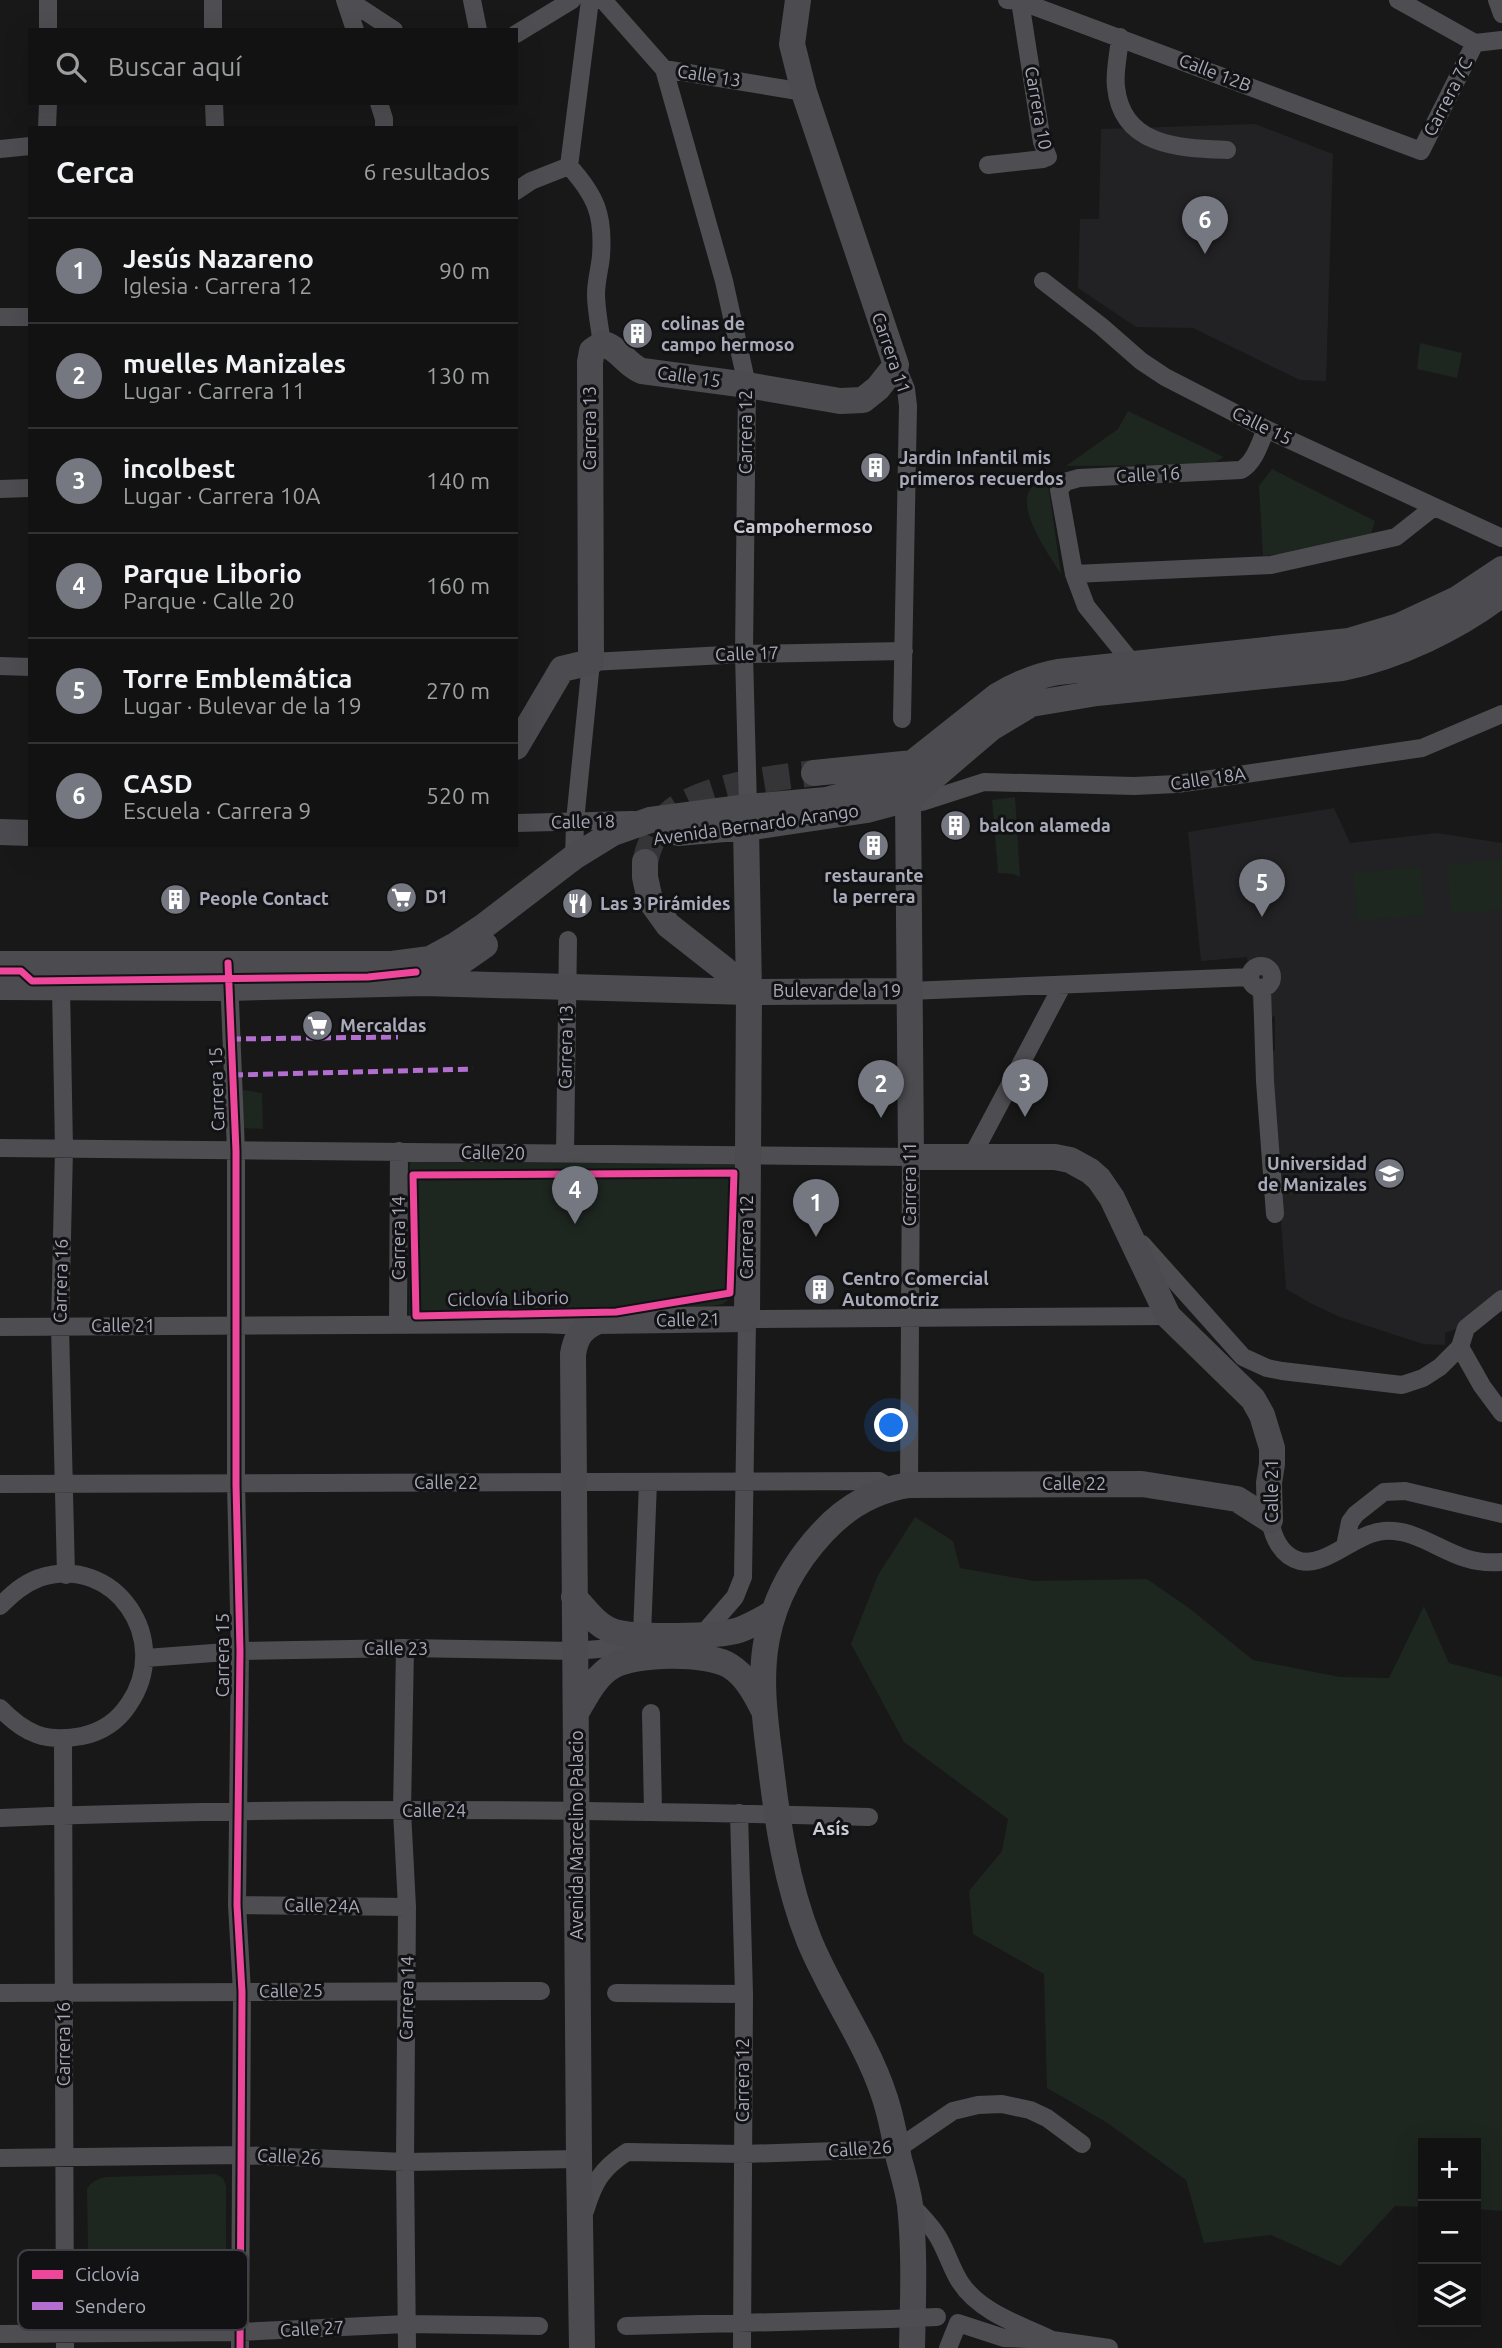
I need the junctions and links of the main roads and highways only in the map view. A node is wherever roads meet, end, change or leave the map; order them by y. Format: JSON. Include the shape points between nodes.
{"nodes":[{"id":1,"x":797,"y":0,"type":"edge"},
{"id":2,"x":602,"y":344,"type":"joint"},
{"id":3,"x":896,"y":365,"type":"joint"},
{"id":4,"x":1502,"y":569,"type":"edge"},
{"id":5,"x":1502,"y":594,"type":"edge"},
{"id":6,"x":518,"y":744,"type":"edge"},
{"id":7,"x":913,"y":763,"type":"junction"},
{"id":8,"x":814,"y":773,"type":"tunnel mouth"},
{"id":9,"x":908,"y":799,"type":"junction"},
{"id":10,"x":747,"y":817,"type":"junction"},
{"id":11,"x":0,"y":832,"type":"edge"},
{"id":12,"x":28,"y":833,"type":"edge"},
{"id":13,"x":645,"y":862,"type":"tunnel mouth"},
{"id":14,"x":574,"y":865,"type":"junction"},
{"id":15,"x":0,"y":964,"type":"edge"},
{"id":16,"x":228,"y":975,"type":"junction"},
{"id":17,"x":424,"y":983,"type":"junction"},
{"id":18,"x":0,"y":987,"type":"edge"},
{"id":19,"x":909,"y":991,"type":"junction"},
{"id":20,"x":749,"y":992,"type":"junction"},
{"id":21,"x":911,"y":1157,"type":"joint"},
{"id":22,"x":1070,"y":1160,"type":"joint"},
{"id":23,"x":747,"y":1281,"type":"junction"},
{"id":24,"x":747,"y":1319,"type":"joint"},
{"id":25,"x":709,"y":1320,"type":"junction"},
{"id":26,"x":586,"y":1326,"type":"joint"},
{"id":27,"x":1269,"y":1483,"type":"junction"},
{"id":28,"x":1237,"y":1499,"type":"junction"},
{"id":29,"x":1270,"y":1520,"type":"joint"},
{"id":30,"x":574,"y":1597,"type":"junction"},
{"id":31,"x":774,"y":1613,"type":"junction"},
{"id":32,"x":764,"y":1710,"type":"junction"},
{"id":33,"x":576,"y":1713,"type":"junction"},
{"id":34,"x":582,"y":2348,"type":"edge"},
{"id":35,"x":912,"y":2348,"type":"edge"}],
"edges":[{"from":1,"to":3,"type":"main road","name":"Carrera 11","via":[[792,44],[804,92]]},
{"from":2,"to":3,"type":"main road","name":"Calle 15","via":[[642,371],[840,401],[863,400]]},
{"from":2,"to":6,"type":"main road","name":"Carrera 13","via":[[592,351],[590,362],[591,662],[562,669]]},
{"from":4,"to":7,"type":"main road","name":"Avenida Bernardo Arango","via":[[1457,599],[1399,626],[1349,641],[1037,676],[997,696]]},
{"from":5,"to":9,"type":"main road","name":"Avenida Bernardo Arango","via":[[1478,613],[1368,663],[1031,704],[991,728]]},
{"from":7,"to":8,"type":"main road"},
{"from":7,"to":10,"type":"main road","name":"Avenida Bernardo Arango","via":[[886,784]]},
{"from":9,"to":10,"type":"main road","name":"Avenida Bernardo Arango","via":[[867,810]]},
{"from":9,"to":19,"type":"main road","name":"Carrera 11"},
{"from":10,"to":14,"type":"main road","name":"Avenida Bernardo Arango","via":[[642,841]]},
{"from":10,"to":14,"type":"main road","name":"Avenida Bernardo Arango","via":[[650,820],[613,833]]},
{"from":10,"to":20,"type":"main road","name":"Carrera 12"},
{"from":11,"to":12,"type":"main road"},
{"from":13,"to":20,"type":"main road","via":[[650,900],[668,925]]},
{"from":14,"to":16,"type":"main road","name":"Avenida Bernardo Arango","via":[[430,959]]},
{"from":14,"to":17,"type":"main road","name":"Avenida Bernardo Arango","via":[[512,925],[469,958]]},
{"from":15,"to":16,"type":"main road","name":"Avenida Bernardo Arango"},
{"from":16,"to":17,"type":"main road","name":"Avenida Bernardo Arango"},
{"from":16,"to":18,"type":"main road","name":"Avenida Bernardo Arango"},
{"from":17,"to":20,"type":"main road","name":"Bulevar de la 19"},
{"from":19,"to":20,"type":"main road","name":"Bulevar de la 19"},
{"from":19,"to":21,"type":"main road","name":"Carrera 11"},
{"from":20,"to":23,"type":"main road","name":"Carrera 12"},
{"from":21,"to":22,"type":"main road","name":"Calle 20"},
{"from":22,"to":27,"type":"main road","name":"Calle 21","via":[[1099,1179],[1168,1317],[1253,1399],[1272,1448]]},
{"from":23,"to":24,"type":"main road","name":"Carrera 12"},
{"from":23,"to":25,"type":"main road","via":[[732,1305]]},
{"from":24,"to":25,"type":"main road","name":"Calle 21"},
{"from":25,"to":26,"type":"main road","name":"Calle 21","via":[[598,1321]]},
{"from":26,"to":30,"type":"main road","name":"Avenida Marcelino Palacio","via":[[576,1338],[573,1353]]},
{"from":27,"to":28,"type":"main road"},
{"from":27,"to":29,"type":"main road","name":"Calle 21"},
{"from":28,"to":29,"type":"main road","name":"Calle 22"},
{"from":28,"to":31,"type":"main road","name":"Calle 22","via":[[1142,1484],[900,1487],[856,1504],[825,1530],[794,1570]]},
{"from":30,"to":31,"type":"main road","via":[[603,1627],[642,1636],[738,1630]]},
{"from":30,"to":33,"type":"main road","name":"Avenida Marcelino Palacio"},
{"from":31,"to":32,"type":"main road","via":[[765,1653]]},
{"from":32,"to":33,"type":"main road","via":[[743,1676],[718,1660],[647,1657],[612,1666],[592,1686]]},
{"from":32,"to":35,"type":"main road","via":[[777,1815],[793,1892],[810,1941],[879,2077],[910,2204]]},
{"from":33,"to":34,"type":"main road","name":"Avenida Marcelino Palacio"}]}
